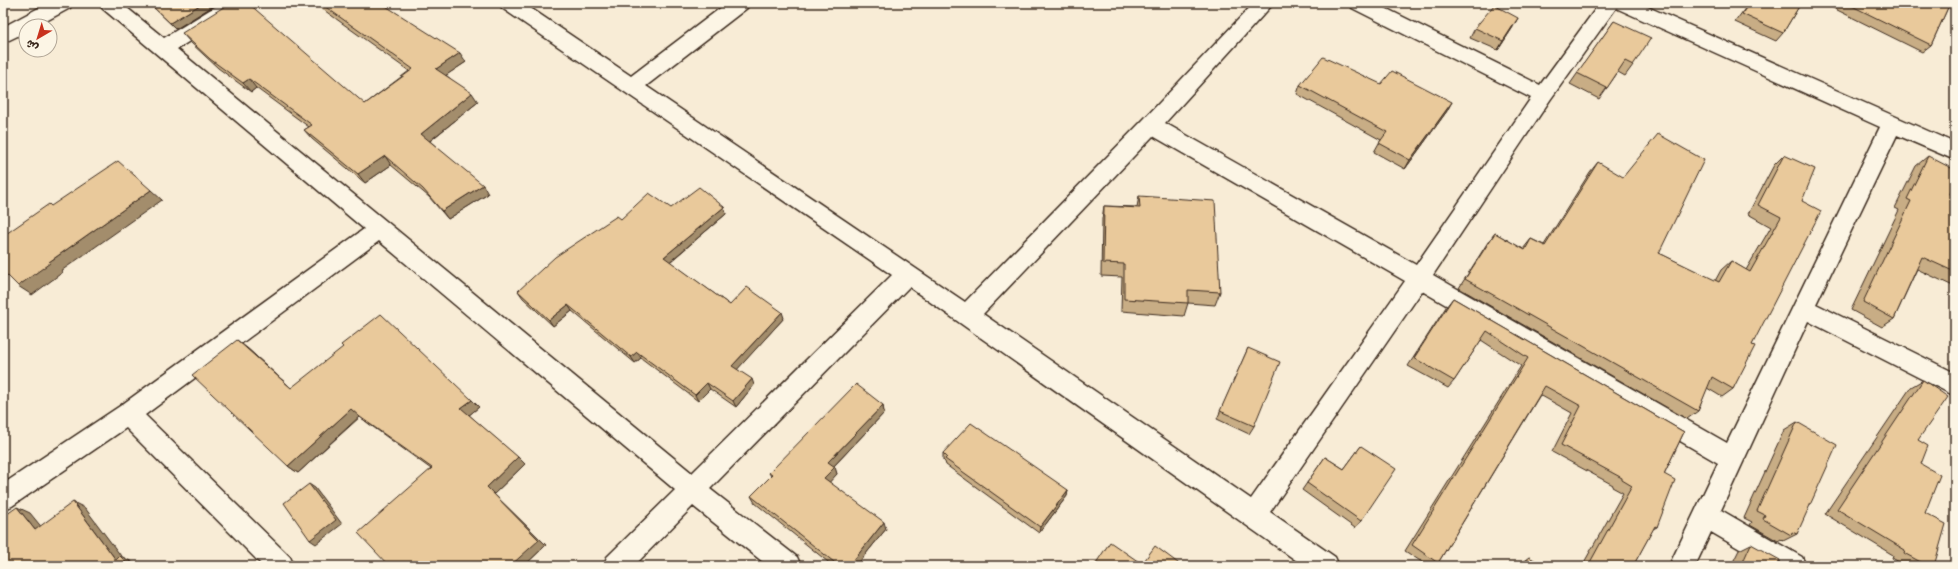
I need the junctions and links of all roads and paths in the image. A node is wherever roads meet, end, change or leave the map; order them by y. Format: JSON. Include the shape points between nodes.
{"nodes":[{"id":1,"x":63,"y":3,"type":"edge"},
{"id":2,"x":109,"y":3,"type":"edge"},
{"id":3,"x":235,"y":3,"type":"edge"},
{"id":4,"x":509,"y":3,"type":"edge"},
{"id":5,"x":740,"y":3,"type":"edge"},
{"id":6,"x":1265,"y":3,"type":"edge"},
{"id":7,"x":1359,"y":3,"type":"edge"},
{"id":8,"x":1610,"y":3,"type":"edge"},
{"id":9,"x":1622,"y":3,"type":"edge"},
{"id":10,"x":3,"y":36,"type":"edge"},
{"id":11,"x":163,"y":48,"type":"junction"},
{"id":12,"x":631,"y":87,"type":"junction"},
{"id":13,"x":1543,"y":95,"type":"junction"},
{"id":14,"x":1892,"y":124,"type":"junction"},
{"id":15,"x":1151,"y":125,"type":"junction"},
{"id":16,"x":1955,"y":152,"type":"edge"},
{"id":17,"x":380,"y":229,"type":"junction"},
{"id":18,"x":908,"y":274,"type":"junction"},
{"id":19,"x":1419,"y":278,"type":"junction"},
{"id":20,"x":1803,"y":308,"type":"junction"},
{"id":21,"x":967,"y":315,"type":"junction"},
{"id":22,"x":1955,"y":385,"type":"edge"},
{"id":23,"x":128,"y":414,"type":"junction"},
{"id":24,"x":1733,"y":459,"type":"junction"},
{"id":25,"x":693,"y":490,"type":"junction"},
{"id":26,"x":3,"y":498,"type":"edge"},
{"id":27,"x":1254,"y":515,"type":"junction"},
{"id":28,"x":1707,"y":516,"type":"junction"},
{"id":29,"x":281,"y":566,"type":"edge"},
{"id":30,"x":616,"y":566,"type":"edge"},
{"id":31,"x":788,"y":566,"type":"edge"},
{"id":32,"x":1326,"y":566,"type":"edge"},
{"id":33,"x":1682,"y":566,"type":"edge"},
{"id":34,"x":1793,"y":566,"type":"edge"}],
"edges":[{"from":1,"to":10,"type":"street"},
{"from":2,"to":11,"type":"street"},
{"from":3,"to":11,"type":"street"},
{"from":4,"to":12,"type":"street"},
{"from":5,"to":12,"type":"street"},
{"from":6,"to":15,"type":"street"},
{"from":7,"to":13,"type":"street"},
{"from":8,"to":13,"type":"street"},
{"from":9,"to":14,"type":"street"},
{"from":11,"to":17,"type":"street"},
{"from":12,"to":18,"type":"street"},
{"from":13,"to":19,"type":"street"},
{"from":14,"to":16,"type":"street"},
{"from":14,"to":20,"type":"street"},
{"from":15,"to":19,"type":"street"},
{"from":15,"to":21,"type":"street"},
{"from":17,"to":23,"type":"street"},
{"from":17,"to":25,"type":"street"},
{"from":18,"to":21,"type":"street"},
{"from":18,"to":25,"type":"street"},
{"from":19,"to":24,"type":"street"},
{"from":19,"to":27,"type":"street"},
{"from":20,"to":22,"type":"street"},
{"from":20,"to":24,"type":"street"},
{"from":21,"to":27,"type":"street"},
{"from":23,"to":26,"type":"street"},
{"from":23,"to":29,"type":"street"},
{"from":24,"to":28,"type":"street"},
{"from":25,"to":30,"type":"street"},
{"from":25,"to":31,"type":"street"},
{"from":27,"to":32,"type":"street"},
{"from":28,"to":33,"type":"street"},
{"from":28,"to":34,"type":"street"}]}
